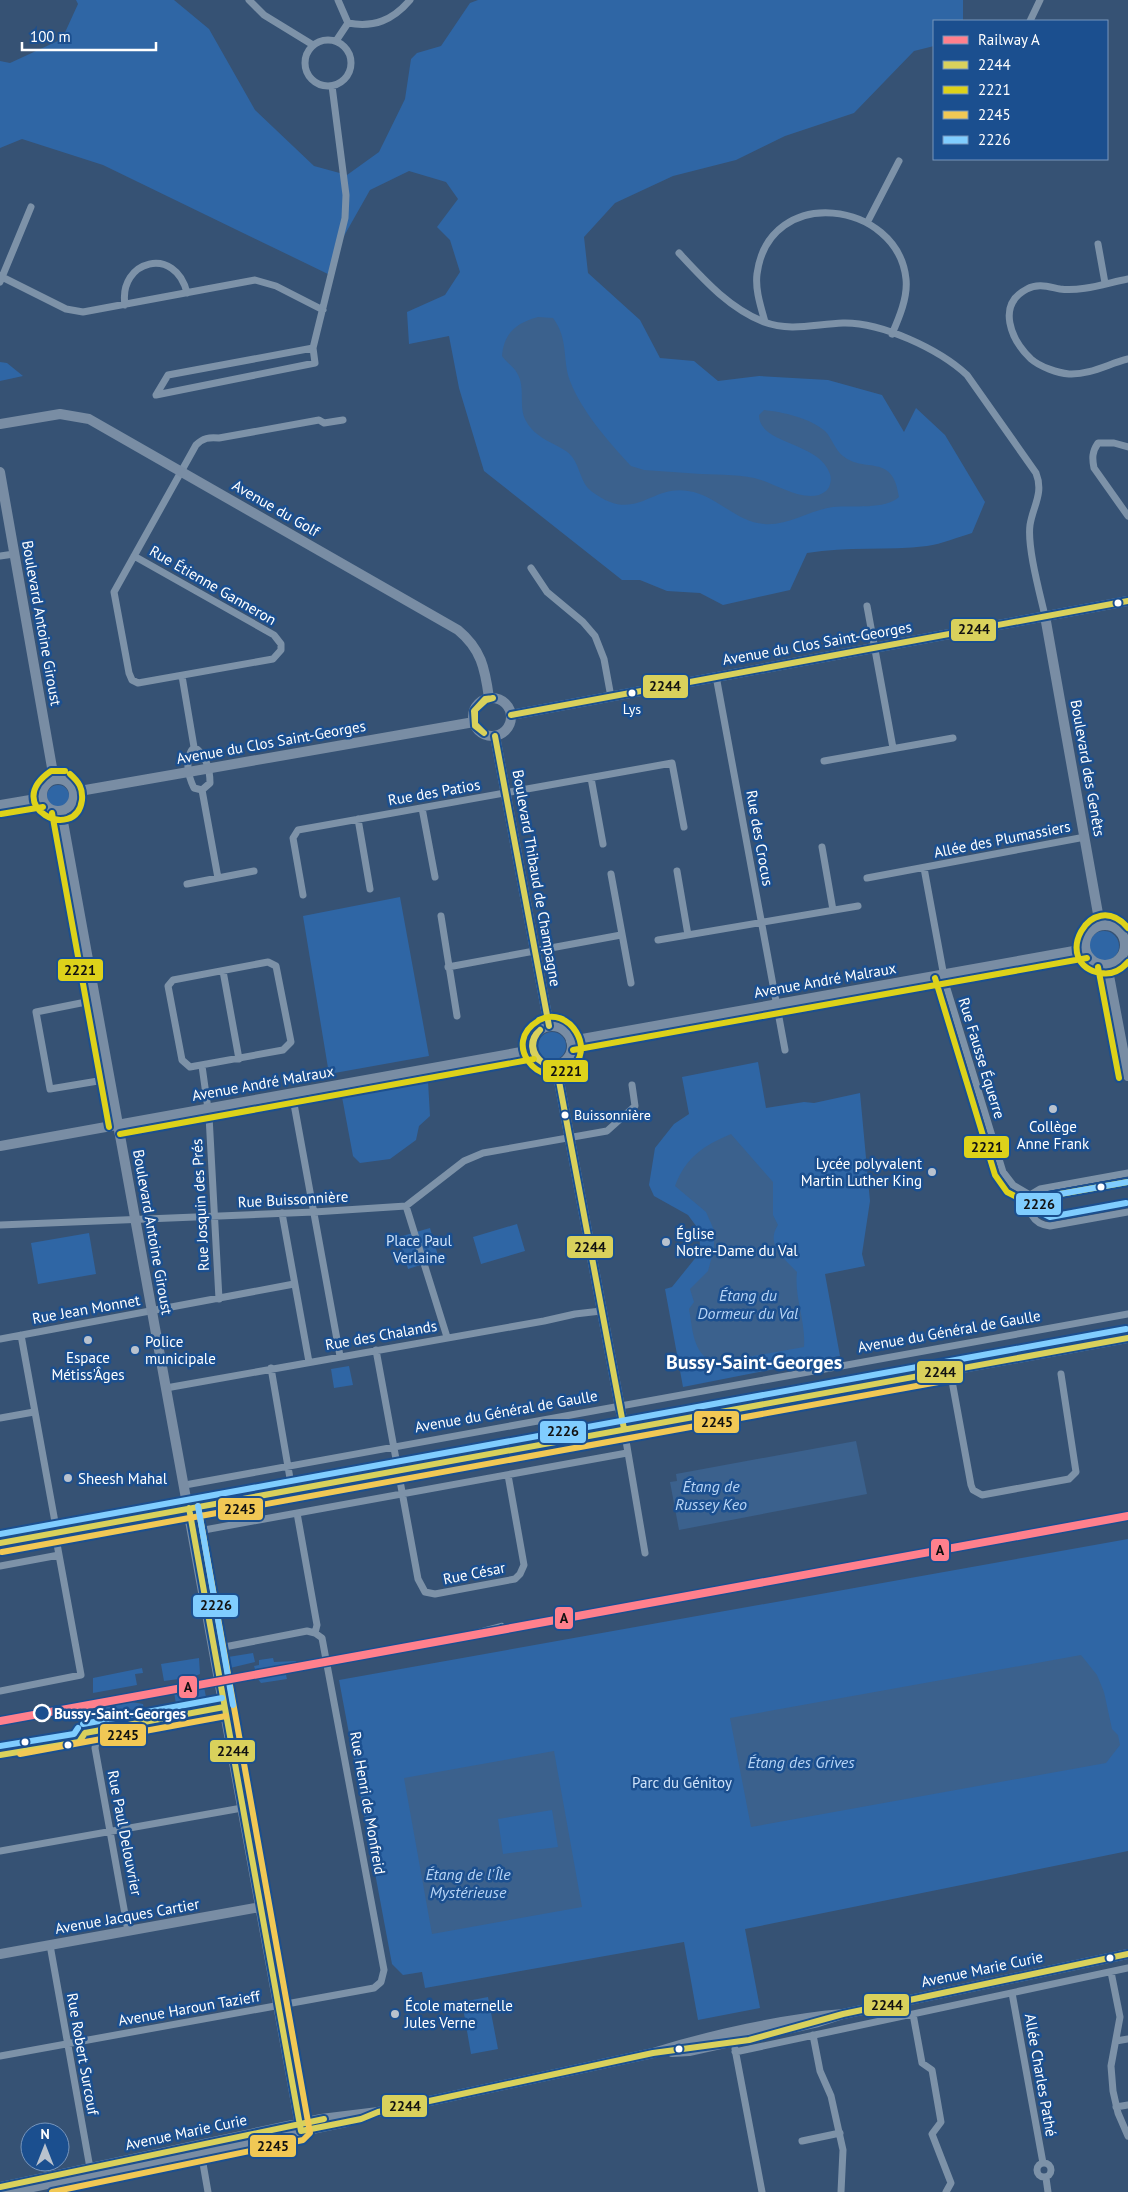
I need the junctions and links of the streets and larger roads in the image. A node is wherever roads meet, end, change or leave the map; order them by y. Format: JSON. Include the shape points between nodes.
{"nodes":[{"id":1,"x":249,"y":0,"type":"edge"},
{"id":2,"x":338,"y":0,"type":"edge"},
{"id":3,"x":410,"y":0,"type":"edge"},
{"id":4,"x":1040,"y":0,"type":"edge"},
{"id":5,"x":1030,"y":20,"type":"edge"},
{"id":6,"x":348,"y":23,"type":"junction"},
{"id":7,"x":336,"y":41,"type":"junction"},
{"id":8,"x":313,"y":45,"type":"junction"},
{"id":9,"x":332,"y":86,"type":"junction"},
{"id":10,"x":898,"y":161,"type":"dead end"},
{"id":11,"x":31,"y":207,"type":"dead end"},
{"id":12,"x":867,"y":223,"type":"junction"},
{"id":13,"x":1098,"y":244,"type":"dead end"},
{"id":14,"x":679,"y":253,"type":"dead end"},
{"id":15,"x":1,"y":279,"type":"edge"},
{"id":16,"x":1128,"y":279,"type":"edge"},
{"id":17,"x":1105,"y":283,"type":"junction"},
{"id":18,"x":187,"y":293,"type":"junction"},
{"id":19,"x":125,"y":304,"type":"junction"},
{"id":20,"x":323,"y":310,"type":"junction"},
{"id":21,"x":765,"y":322,"type":"junction"},
{"id":22,"x":892,"y":334,"type":"junction"},
{"id":23,"x":313,"y":348,"type":"junction"},
{"id":24,"x":1128,"y":359,"type":"edge"},
{"id":25,"x":342,"y":420,"type":"dead end"},
{"id":26,"x":0,"y":424,"type":"edge"},
{"id":27,"x":1128,"y":447,"type":"edge"},
{"id":28,"x":0,"y":472,"type":"edge"},
{"id":29,"x":182,"y":472,"type":"junction"},
{"id":30,"x":1128,"y":516,"type":"edge"},
{"id":31,"x":14,"y":554,"type":"junction"},
{"id":32,"x":0,"y":556,"type":"edge"},
{"id":33,"x":134,"y":556,"type":"junction"},
{"id":34,"x":531,"y":568,"type":"dead end"},
{"id":35,"x":1128,"y":601,"type":"edge"},
{"id":36,"x":867,"y":606,"type":"dead end"},
{"id":37,"x":1045,"y":616,"type":"junction"},
{"id":38,"x":875,"y":647,"type":"junction"},
{"id":39,"x":182,"y":676,"type":"junction"},
{"id":40,"x":716,"y":676,"type":"junction"},
{"id":41,"x":611,"y":697,"type":"junction"},
{"id":42,"x":489,"y":698,"type":"junction"},
{"id":43,"x":511,"y":715,"type":"junction"},
{"id":44,"x":474,"y":722,"type":"junction"},
{"id":45,"x":495,"y":736,"type":"junction"},
{"id":46,"x":953,"y":738,"type":"dead end"},
{"id":47,"x":194,"y":747,"type":"junction"},
{"id":48,"x":893,"y":748,"type":"junction"},
{"id":49,"x":824,"y":761,"type":"dead end"},
{"id":50,"x":208,"y":768,"type":"junction"},
{"id":51,"x":188,"y":772,"type":"junction"},
{"id":52,"x":591,"y":778,"type":"junction"},
{"id":53,"x":54,"y":779,"type":"junction"},
{"id":54,"x":202,"y":790,"type":"junction"},
{"id":55,"x":74,"y":792,"type":"junction"},
{"id":56,"x":506,"y":793,"type":"junction"},
{"id":57,"x":42,"y":798,"type":"junction"},
{"id":58,"x":0,"y":805,"type":"edge"},
{"id":59,"x":422,"y":808,"type":"junction"},
{"id":60,"x":61,"y":811,"type":"junction"},
{"id":61,"x":358,"y":819,"type":"junction"},
{"id":62,"x":684,"y":827,"type":"dead end"},
{"id":63,"x":1085,"y":837,"type":"junction"},
{"id":64,"x":603,"y":844,"type":"dead end"},
{"id":65,"x":822,"y":847,"type":"dead end"},
{"id":66,"x":924,"y":868,"type":"junction"},
{"id":67,"x":254,"y":871,"type":"dead end"},
{"id":68,"x":677,"y":871,"type":"dead end"},
{"id":69,"x":610,"y":874,"type":"dead end"},
{"id":70,"x":435,"y":877,"type":"dead end"},
{"id":71,"x":218,"y":878,"type":"junction"},
{"id":72,"x":868,"y":878,"type":"dead end"},
{"id":73,"x":187,"y":884,"type":"dead end"},
{"id":74,"x":370,"y":889,"type":"dead end"},
{"id":75,"x":303,"y":895,"type":"dead end"},
{"id":76,"x":858,"y":906,"type":"dead end"},
{"id":77,"x":833,"y":910,"type":"junction"},
{"id":78,"x":441,"y":916,"type":"dead end"},
{"id":79,"x":761,"y":924,"type":"junction"},
{"id":80,"x":1100,"y":925,"type":"junction"},
{"id":81,"x":621,"y":935,"type":"junction"},
{"id":82,"x":688,"y":935,"type":"junction"},
{"id":83,"x":658,"y":940,"type":"dead end"},
{"id":84,"x":1126,"y":942,"type":"edge"},
{"id":85,"x":1085,"y":949,"type":"junction"},
{"id":86,"x":536,"y":952,"type":"junction"},
{"id":87,"x":1107,"y":965,"type":"junction"},
{"id":88,"x":448,"y":967,"type":"junction"},
{"id":89,"x":223,"y":970,"type":"junction"},
{"id":90,"x":943,"y":974,"type":"junction"},
{"id":91,"x":631,"y":983,"type":"dead end"},
{"id":92,"x":96,"y":1000,"type":"junction"},
{"id":93,"x":776,"y":1005,"type":"junction"},
{"id":94,"x":457,"y":1016,"type":"dead end"},
{"id":95,"x":549,"y":1026,"type":"junction"},
{"id":96,"x":571,"y":1041,"type":"junction"},
{"id":97,"x":532,"y":1050,"type":"junction"},
{"id":98,"x":785,"y":1050,"type":"dead end"},
{"id":99,"x":239,"y":1059,"type":"junction"},
{"id":100,"x":202,"y":1066,"type":"junction"},
{"id":101,"x":556,"y":1066,"type":"junction"},
{"id":102,"x":1128,"y":1076,"type":"edge"},
{"id":103,"x":110,"y":1079,"type":"junction"},
{"id":104,"x":632,"y":1085,"type":"dead end"},
{"id":105,"x":292,"y":1093,"type":"junction"},
{"id":106,"x":208,"y":1108,"type":"junction"},
{"id":107,"x":118,"y":1125,"type":"junction"},
{"id":108,"x":570,"y":1138,"type":"junction"},
{"id":109,"x":0,"y":1146,"type":"edge"},
{"id":110,"x":1128,"y":1173,"type":"edge"},
{"id":111,"x":1030,"y":1195,"type":"junction"},
{"id":112,"x":406,"y":1206,"type":"junction"},
{"id":113,"x":314,"y":1212,"type":"junction"},
{"id":114,"x":1128,"y":1212,"type":"edge"},
{"id":115,"x":282,"y":1213,"type":"junction"},
{"id":116,"x":214,"y":1216,"type":"junction"},
{"id":117,"x":134,"y":1218,"type":"junction"},
{"id":118,"x":0,"y":1225,"type":"edge"},
{"id":119,"x":294,"y":1284,"type":"junction"},
{"id":120,"x":219,"y":1299,"type":"junction"},
{"id":121,"x":152,"y":1311,"type":"junction"},
{"id":122,"x":600,"y":1311,"type":"junction"},
{"id":123,"x":1128,"y":1314,"type":"edge"},
{"id":124,"x":22,"y":1335,"type":"junction"},
{"id":125,"x":447,"y":1337,"type":"junction"},
{"id":126,"x":1128,"y":1338,"type":"edge"},
{"id":127,"x":0,"y":1339,"type":"edge"},
{"id":128,"x":376,"y":1350,"type":"junction"},
{"id":129,"x":340,"y":1356,"type":"junction"},
{"id":130,"x":309,"y":1362,"type":"junction"},
{"id":131,"x":271,"y":1368,"type":"junction"},
{"id":132,"x":950,"y":1370,"type":"junction"},
{"id":133,"x":1060,"y":1374,"type":"dead end"},
{"id":134,"x":166,"y":1388,"type":"junction"},
{"id":135,"x":620,"y":1406,"type":"junction"},
{"id":136,"x":34,"y":1412,"type":"junction"},
{"id":137,"x":0,"y":1418,"type":"edge"},
{"id":138,"x":624,"y":1429,"type":"junction"},
{"id":139,"x":394,"y":1447,"type":"junction"},
{"id":140,"x":627,"y":1453,"type":"junction"},
{"id":141,"x":287,"y":1466,"type":"junction"},
{"id":142,"x":399,"y":1470,"type":"junction"},
{"id":143,"x":508,"y":1475,"type":"junction"},
{"id":144,"x":184,"y":1485,"type":"junction"},
{"id":145,"x":292,"y":1490,"type":"junction"},
{"id":146,"x":403,"y":1494,"type":"junction"},
{"id":147,"x":189,"y":1508,"type":"junction"},
{"id":148,"x":297,"y":1513,"type":"junction"},
{"id":149,"x":193,"y":1532,"type":"junction"},
{"id":150,"x":56,"y":1533,"type":"junction"},
{"id":151,"x":0,"y":1543,"type":"edge"},
{"id":152,"x":645,"y":1552,"type":"dead end"},
{"id":153,"x":59,"y":1555,"type":"junction"},
{"id":154,"x":0,"y":1566,"type":"edge"},
{"id":155,"x":315,"y":1633,"type":"junction"},
{"id":156,"x":214,"y":1649,"type":"junction"},
{"id":157,"x":0,"y":1691,"type":"edge"},
{"id":158,"x":225,"y":1714,"type":"junction"},
{"id":159,"x":242,"y":1808,"type":"junction"},
{"id":160,"x":110,"y":1832,"type":"junction"},
{"id":161,"x":0,"y":1851,"type":"edge"},
{"id":162,"x":260,"y":1907,"type":"junction"},
{"id":163,"x":128,"y":1931,"type":"junction"},
{"id":164,"x":50,"y":1945,"type":"junction"},
{"id":165,"x":0,"y":1954,"type":"edge"},
{"id":166,"x":1128,"y":1954,"type":"edge"},
{"id":167,"x":1128,"y":1968,"type":"edge"},
{"id":168,"x":1111,"y":1972,"type":"junction"},
{"id":169,"x":381,"y":1982,"type":"joint"},
{"id":170,"x":1012,"y":1993,"type":"junction"},
{"id":171,"x":278,"y":2005,"type":"junction"},
{"id":172,"x":913,"y":2014,"type":"junction"},
{"id":173,"x":813,"y":2035,"type":"junction"},
{"id":174,"x":733,"y":2037,"type":"junction"},
{"id":175,"x":1128,"y":2039,"type":"edge"},
{"id":176,"x":1116,"y":2041,"type":"junction"},
{"id":177,"x":67,"y":2044,"type":"junction"},
{"id":178,"x":735,"y":2052,"type":"junction"},
{"id":179,"x":0,"y":2056,"type":"edge"},
{"id":180,"x":1128,"y":2104,"type":"edge"},
{"id":181,"x":1116,"y":2107,"type":"junction"},
{"id":182,"x":300,"y":2128,"type":"junction"},
{"id":183,"x":840,"y":2133,"type":"junction"},
{"id":184,"x":1128,"y":2136,"type":"edge"},
{"id":185,"x":802,"y":2141,"type":"dead end"},
{"id":186,"x":200,"y":2152,"type":"junction"},
{"id":187,"x":90,"y":2168,"type":"junction"},
{"id":188,"x":0,"y":2187,"type":"edge"},
{"id":189,"x":10,"y":2192,"type":"edge"},
{"id":190,"x":208,"y":2192,"type":"edge"},
{"id":191,"x":762,"y":2192,"type":"edge"},
{"id":192,"x":841,"y":2192,"type":"edge"},
{"id":193,"x":946,"y":2192,"type":"edge"},
{"id":194,"x":1048,"y":2192,"type":"edge"}],
"edges":[{"from":1,"to":8,"type":"street","via":[[264,15]]},
{"from":2,"to":6,"type":"street"},
{"from":3,"to":6,"type":"street","via":[[401,10],[378,24],[362,26]]},
{"from":4,"to":5,"type":"street"},
{"from":6,"to":7,"type":"street"},
{"from":7,"to":8,"type":"street","via":[[320,41]]},
{"from":7,"to":9,"type":"street","via":[[349,53],[351,70],[340,84]]},
{"from":8,"to":9,"type":"street","via":[[306,58],[306,73],[312,81]]},
{"from":9,"to":20,"type":"street","via":[[346,195]]},
{"from":10,"to":12,"type":"street"},
{"from":11,"to":15,"type":"street"},
{"from":12,"to":21,"type":"street","via":[[841,214],[808,213],[784,225],[763,251],[757,274]]},
{"from":12,"to":22,"type":"street","via":[[890,243],[904,263],[907,281],[904,303]]},
{"from":13,"to":17,"type":"street"},
{"from":14,"to":21,"type":"street","via":[[736,308]]},
{"from":15,"to":19,"type":"street","via":[[66,309],[84,312]]},
{"from":16,"to":17,"type":"street"},
{"from":17,"to":24,"type":"street","via":[[1077,288],[1037,286],[1027,289],[1014,300],[1009,311],[1009,323],[1032,360],[1056,372],[1085,373]]},
{"from":18,"to":19,"type":"street"},
{"from":18,"to":19,"type":"street","via":[[177,270],[164,264],[152,264],[141,267],[128,279],[123,295]]},
{"from":18,"to":20,"type":"street","via":[[255,280],[276,286]]},
{"from":20,"to":23,"type":"street"},
{"from":21,"to":22,"type":"street","via":[[789,328],[863,324]]},
{"from":22,"to":37,"type":"street","via":[[952,361],[967,375],[1036,473],[1040,490],[1030,525]]},
{"from":23,"to":23,"type":"street","via":[[168,375],[156,395],[315,363]]},
{"from":25,"to":29,"type":"street","name":"Rue Étienne Ganneron","via":[[324,423],[319,420],[206,438],[196,445]]},
{"from":26,"to":29,"type":"street","name":"Avenue du Golf","via":[[60,414],[89,419]]},
{"from":27,"to":30,"type":"street","via":[[1098,443],[1092,459],[1094,468]]},
{"from":28,"to":31,"type":"street","name":"Boulevard Antoine Giroust"},
{"from":29,"to":33,"type":"street","name":"Rue Étienne Ganneron"},
{"from":29,"to":42,"type":"street","name":"Avenue du Golf","via":[[458,630],[479,653]]},
{"from":31,"to":32,"type":"street"},
{"from":31,"to":53,"type":"street","name":"Boulevard Antoine Giroust"},
{"from":33,"to":39,"type":"street","name":"Rue Étienne Ganneron","via":[[114,592],[129,673],[138,684]]},
{"from":33,"to":39,"type":"street","name":"Rue Étienne Ganneron","via":[[274,635],[281,644],[281,650],[274,659]]},
{"from":34,"to":41,"type":"street","via":[[547,592],[595,636],[604,659]]},
{"from":35,"to":37,"type":"street","name":"Avenue du Clos Saint-Georges"},
{"from":36,"to":38,"type":"street"},
{"from":37,"to":38,"type":"street","name":"Avenue du Clos Saint-Georges"},
{"from":37,"to":63,"type":"street","name":"Boulevard des Genêts"},
{"from":38,"to":40,"type":"street","name":"Avenue du Clos Saint-Georges"},
{"from":38,"to":48,"type":"street"},
{"from":39,"to":47,"type":"street"},
{"from":40,"to":41,"type":"street","name":"Avenue du Clos Saint-Georges"},
{"from":40,"to":79,"type":"street","name":"Rue des Crocus"},
{"from":41,"to":43,"type":"street","name":"Avenue du Clos Saint-Georges"},
{"from":42,"to":43,"type":"street","via":[[506,704]]},
{"from":42,"to":44,"type":"street","via":[[474,710]]},
{"from":43,"to":45,"type":"street","via":[[506,730]]},
{"from":44,"to":45,"type":"street","via":[[480,731]]},
{"from":44,"to":50,"type":"street","name":"Avenue du Clos Saint-Georges"},
{"from":45,"to":56,"type":"street","name":"Boulevard Thibaud de Champagne"},
{"from":46,"to":48,"type":"street"},
{"from":47,"to":50,"type":"street","via":[[200,750]]},
{"from":47,"to":51,"type":"street","via":[[189,753]]},
{"from":48,"to":49,"type":"street"},
{"from":50,"to":51,"type":"street","name":"Avenue du Clos Saint-Georges"},
{"from":50,"to":54,"type":"street","via":[[210,784]]},
{"from":51,"to":54,"type":"street","via":[[194,788]]},
{"from":51,"to":55,"type":"street","name":"Avenue du Clos Saint-Georges"},
{"from":52,"to":56,"type":"street","name":"Rue des Patios"},
{"from":52,"to":62,"type":"street","name":"Rue des Patios","via":[[672,763]]},
{"from":52,"to":64,"type":"street"},
{"from":53,"to":55,"type":"street","via":[[69,783]]},
{"from":53,"to":57,"type":"street","via":[[46,784]]},
{"from":54,"to":71,"type":"street"},
{"from":55,"to":60,"type":"street","via":[[70,806]]},
{"from":56,"to":59,"type":"street","name":"Rue des Patios"},
{"from":56,"to":86,"type":"street","name":"Boulevard Thibaud de Champagne"},
{"from":57,"to":58,"type":"street"},
{"from":57,"to":60,"type":"street","via":[[50,810]]},
{"from":59,"to":61,"type":"street","name":"Rue des Patios"},
{"from":59,"to":70,"type":"street"},
{"from":60,"to":92,"type":"street","name":"Boulevard Antoine Giroust"},
{"from":61,"to":74,"type":"street"},
{"from":61,"to":75,"type":"street","name":"Rue des Patios","via":[[298,830],[293,838]]},
{"from":63,"to":66,"type":"street","name":"Allée des Plumassiers"},
{"from":63,"to":80,"type":"street","name":"Boulevard des Genêts"},
{"from":65,"to":77,"type":"street"},
{"from":66,"to":72,"type":"street","name":"Allée des Plumassiers"},
{"from":66,"to":90,"type":"street","name":"Allée des Plumassiers"},
{"from":67,"to":71,"type":"street"},
{"from":68,"to":82,"type":"street"},
{"from":69,"to":81,"type":"street"},
{"from":71,"to":73,"type":"street"},
{"from":76,"to":77,"type":"street"},
{"from":77,"to":79,"type":"street"},
{"from":78,"to":88,"type":"street"},
{"from":79,"to":82,"type":"street"},
{"from":79,"to":93,"type":"street","name":"Rue des Crocus"},
{"from":80,"to":84,"type":"street","via":[[1114,926]]},
{"from":80,"to":85,"type":"street","via":[[1090,932]]},
{"from":81,"to":86,"type":"street"},
{"from":81,"to":91,"type":"street"},
{"from":82,"to":83,"type":"street"},
{"from":84,"to":87,"type":"street","via":[[1119,959]]},
{"from":85,"to":87,"type":"street","via":[[1092,960]]},
{"from":85,"to":90,"type":"street","name":"Avenue André Malraux"},
{"from":86,"to":88,"type":"street"},
{"from":86,"to":95,"type":"street","name":"Boulevard Thibaud de Champagne"},
{"from":87,"to":102,"type":"street"},
{"from":88,"to":94,"type":"street"},
{"from":89,"to":99,"type":"street"},
{"from":89,"to":99,"type":"street","via":[[268,962],[276,966],[289,1033],[290,1042],[284,1050]]},
{"from":89,"to":100,"type":"street","via":[[173,980],[168,986],[182,1060],[190,1067]]},
{"from":90,"to":93,"type":"street","name":"Avenue André Malraux"},
{"from":90,"to":111,"type":"street","name":"Rue Fausse Équerre","via":[[1003,1172],[1013,1186]]},
{"from":92,"to":103,"type":"street","name":"Boulevard Antoine Giroust"},
{"from":92,"to":103,"type":"street","via":[[36,1012],[50,1089]]},
{"from":93,"to":96,"type":"street","name":"Avenue André Malraux"},
{"from":93,"to":98,"type":"street","name":"Rue des Crocus"},
{"from":95,"to":96,"type":"street","via":[[563,1030]]},
{"from":95,"to":97,"type":"street","via":[[534,1037]]},
{"from":96,"to":101,"type":"street","via":[[569,1056]]},
{"from":97,"to":101,"type":"street","via":[[538,1060]]},
{"from":97,"to":105,"type":"street","name":"Avenue André Malraux"},
{"from":99,"to":100,"type":"street"},
{"from":100,"to":106,"type":"street","name":"Rue Josquin des Prés"},
{"from":101,"to":108,"type":"street"},
{"from":103,"to":107,"type":"street","name":"Boulevard Antoine Giroust"},
{"from":104,"to":108,"type":"street","via":[[635,1106],[607,1131]]},
{"from":105,"to":106,"type":"street","name":"Avenue André Malraux"},
{"from":105,"to":113,"type":"street"},
{"from":106,"to":107,"type":"street","name":"Avenue André Malraux"},
{"from":106,"to":116,"type":"street","name":"Rue Josquin des Prés"},
{"from":107,"to":109,"type":"street","name":"Avenue André Malraux"},
{"from":107,"to":117,"type":"street","name":"Boulevard Antoine Giroust"},
{"from":108,"to":112,"type":"street","via":[[483,1153],[464,1161]]},
{"from":108,"to":122,"type":"street"},
{"from":110,"to":111,"type":"street","via":[[1040,1189]]},
{"from":111,"to":114,"type":"street","via":[[1030,1212],[1040,1225]]},
{"from":112,"to":113,"type":"street","name":"Rue Buissonnière"},
{"from":112,"to":125,"type":"street"},
{"from":113,"to":115,"type":"street","name":"Rue Buissonnière"},
{"from":113,"to":129,"type":"street"},
{"from":115,"to":116,"type":"street","name":"Rue Buissonnière"},
{"from":115,"to":119,"type":"street"},
{"from":116,"to":117,"type":"street","name":"Rue Buissonnière"},
{"from":116,"to":120,"type":"street","name":"Rue Josquin des Prés"},
{"from":117,"to":118,"type":"street","name":"Rue Buissonnière"},
{"from":117,"to":121,"type":"street","name":"Boulevard Antoine Giroust"},
{"from":119,"to":120,"type":"street","name":"Rue Jean Monnet"},
{"from":119,"to":130,"type":"street"},
{"from":120,"to":121,"type":"street","name":"Rue Jean Monnet"},
{"from":121,"to":124,"type":"street","name":"Rue Jean Monnet"},
{"from":121,"to":134,"type":"street","name":"Boulevard Antoine Giroust"},
{"from":122,"to":125,"type":"street","name":"Rue des Chalands"},
{"from":122,"to":135,"type":"street"},
{"from":123,"to":135,"type":"street","name":"Avenue du Général de Gaulle"},
{"from":124,"to":127,"type":"street","name":"Rue Jean Monnet"},
{"from":124,"to":136,"type":"street"},
{"from":125,"to":128,"type":"street","name":"Rue des Chalands"},
{"from":126,"to":132,"type":"street"},
{"from":128,"to":129,"type":"street","name":"Rue des Chalands"},
{"from":128,"to":139,"type":"street","name":"Rue César"},
{"from":129,"to":130,"type":"street","name":"Rue des Chalands"},
{"from":130,"to":131,"type":"street","name":"Rue des Chalands"},
{"from":131,"to":134,"type":"street","name":"Rue des Chalands"},
{"from":131,"to":141,"type":"street"},
{"from":132,"to":133,"type":"street","via":[[971,1485],[982,1495],[1069,1479],[1076,1472]]},
{"from":132,"to":138,"type":"street"},
{"from":134,"to":144,"type":"street","name":"Boulevard Antoine Giroust"},
{"from":135,"to":138,"type":"street"},
{"from":135,"to":139,"type":"street","name":"Avenue du Général de Gaulle"},
{"from":136,"to":137,"type":"street"},
{"from":136,"to":150,"type":"street"},
{"from":138,"to":140,"type":"street"},
{"from":138,"to":142,"type":"street"},
{"from":139,"to":141,"type":"street","name":"Avenue du Général de Gaulle"},
{"from":139,"to":142,"type":"street","name":"Rue César"},
{"from":140,"to":143,"type":"street"},
{"from":140,"to":152,"type":"street"},
{"from":141,"to":144,"type":"street","name":"Avenue du Général de Gaulle"},
{"from":141,"to":145,"type":"street"},
{"from":142,"to":145,"type":"street"},
{"from":142,"to":146,"type":"street","name":"Rue César"},
{"from":143,"to":146,"type":"street"},
{"from":143,"to":146,"type":"street","name":"Rue César","via":[[524,1565],[520,1574],[515,1579],[435,1594],[425,1592],[418,1579]]},
{"from":144,"to":147,"type":"street","name":"Boulevard Antoine Giroust"},
{"from":145,"to":147,"type":"street"},
{"from":146,"to":148,"type":"street"},
{"from":147,"to":149,"type":"street","name":"Boulevard Antoine Giroust"},
{"from":147,"to":150,"type":"street"},
{"from":148,"to":149,"type":"street"},
{"from":148,"to":155,"type":"street","via":[[317,1625]]},
{"from":149,"to":156,"type":"street","name":"Boulevard Antoine Giroust"},
{"from":150,"to":151,"type":"street"},
{"from":150,"to":153,"type":"street"},
{"from":153,"to":154,"type":"street"},
{"from":153,"to":157,"type":"street","via":[[81,1674]]},
{"from":155,"to":156,"type":"street","via":[[292,1632]]},
{"from":155,"to":169,"type":"street","name":"Rue Henri de Monfreid","via":[[323,1642],[341,1732],[384,1970]]},
{"from":156,"to":158,"type":"street","name":"Boulevard Antoine Giroust"},
{"from":158,"to":159,"type":"street","name":"Boulevard Antoine Giroust"},
{"from":158,"to":160,"type":"street","name":"Rue Paul Delouvrier","via":[[102,1737],[96,1741]]},
{"from":159,"to":160,"type":"street"},
{"from":159,"to":162,"type":"street","name":"Boulevard Antoine Giroust"},
{"from":160,"to":161,"type":"street"},
{"from":160,"to":163,"type":"street","name":"Rue Paul Delouvrier"},
{"from":162,"to":163,"type":"street","name":"Avenue Jacques Cartier"},
{"from":162,"to":171,"type":"street","name":"Boulevard Antoine Giroust"},
{"from":163,"to":164,"type":"street","name":"Avenue Jacques Cartier"},
{"from":164,"to":165,"type":"street","name":"Avenue Jacques Cartier"},
{"from":164,"to":177,"type":"street","name":"Rue Robert Surcouf"},
{"from":166,"to":174,"type":"street","name":"Avenue Marie Curie","via":[[843,2014],[811,2016]]},
{"from":167,"to":168,"type":"street","name":"Avenue Marie Curie"},
{"from":168,"to":170,"type":"street","name":"Avenue Marie Curie"},
{"from":168,"to":176,"type":"street","via":[[1120,2017]]},
{"from":169,"to":171,"type":"street","name":"Avenue Haroun Tazieff","via":[[374,1988]]},
{"from":170,"to":172,"type":"street","name":"Avenue Marie Curie"},
{"from":170,"to":194,"type":"street","name":"Allée Charles Pathé","via":[[1043,2163],[1037,2172],[1046,2178]]},
{"from":171,"to":177,"type":"street","name":"Avenue Haroun Tazieff"},
{"from":171,"to":182,"type":"street","name":"Boulevard Antoine Giroust"},
{"from":172,"to":173,"type":"street","name":"Avenue Marie Curie"},
{"from":172,"to":193,"type":"street","via":[[922,2063],[932,2070],[940,2113],[941,2122],[932,2134],[951,2183]]},
{"from":173,"to":178,"type":"street","name":"Avenue Marie Curie"},
{"from":173,"to":183,"type":"street","via":[[820,2071],[831,2096]]},
{"from":174,"to":178,"type":"street"},
{"from":174,"to":182,"type":"street","name":"Avenue Marie Curie","via":[[687,2043],[653,2054],[378,2112],[361,2119]]},
{"from":175,"to":176,"type":"street"},
{"from":176,"to":181,"type":"street","via":[[1111,2066]]},
{"from":177,"to":179,"type":"street","name":"Avenue Haroun Tazieff"},
{"from":177,"to":187,"type":"street","name":"Rue Robert Surcouf"},
{"from":178,"to":191,"type":"street"},
{"from":180,"to":181,"type":"street"},
{"from":181,"to":184,"type":"street"},
{"from":182,"to":186,"type":"street","name":"Avenue Marie Curie"},
{"from":182,"to":187,"type":"street","name":"Avenue Marie Curie"},
{"from":183,"to":185,"type":"street"},
{"from":183,"to":192,"type":"street","via":[[843,2150]]},
{"from":186,"to":189,"type":"street","name":"Avenue Marie Curie"},
{"from":186,"to":190,"type":"street"},
{"from":187,"to":188,"type":"street","name":"Avenue Marie Curie"}]}
